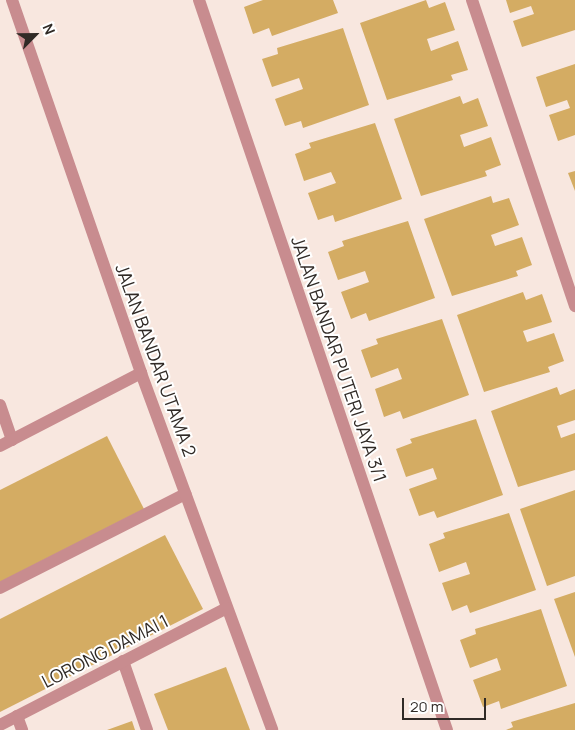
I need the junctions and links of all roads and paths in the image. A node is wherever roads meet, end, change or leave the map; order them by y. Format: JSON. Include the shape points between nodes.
{"nodes":[{"id":1,"x":12,"y":0,"type":"edge"},
{"id":2,"x":199,"y":0,"type":"edge"},
{"id":3,"x":472,"y":0,"type":"edge"},
{"id":4,"x":575,"y":306,"type":"edge"},
{"id":5,"x":141,"y":373,"type":"junction"},
{"id":6,"x":0,"y":405,"type":"edge"},
{"id":7,"x":12,"y":440,"type":"junction"},
{"id":8,"x":0,"y":446,"type":"edge"},
{"id":9,"x":185,"y":494,"type":"junction"},
{"id":10,"x":0,"y":588,"type":"edge"},
{"id":11,"x":227,"y":608,"type":"junction"},
{"id":12,"x":123,"y":662,"type":"junction"},
{"id":13,"x":17,"y":716,"type":"junction"},
{"id":14,"x":0,"y":725,"type":"edge"},
{"id":15,"x":22,"y":730,"type":"edge"},
{"id":16,"x":147,"y":730,"type":"edge"},
{"id":17,"x":272,"y":730,"type":"edge"},
{"id":18,"x":447,"y":730,"type":"edge"}],
"edges":[{"from":1,"to":5,"type":"street","name":"JALAN BANDAR UTAMA 2"},
{"from":2,"to":18,"type":"street","name":"JALAN BANDAR PUTERI JAYA 3/1"},
{"from":3,"to":4,"type":"street"},
{"from":5,"to":7,"type":"street"},
{"from":5,"to":9,"type":"street","name":"JALAN BANDAR UTAMA 2"},
{"from":6,"to":7,"type":"street"},
{"from":7,"to":8,"type":"street"},
{"from":9,"to":10,"type":"street"},
{"from":9,"to":11,"type":"street","name":"JALAN BANDAR UTAMA 2"},
{"from":11,"to":12,"type":"street","name":"LORONG DAMAI 1"},
{"from":11,"to":17,"type":"street","name":"JALAN BANDAR UTAMA 2"},
{"from":12,"to":13,"type":"street","name":"LORONG DAMAI 1"},
{"from":12,"to":16,"type":"street"},
{"from":13,"to":14,"type":"street","name":"LORONG DAMAI 1"},
{"from":13,"to":15,"type":"street"}]}
